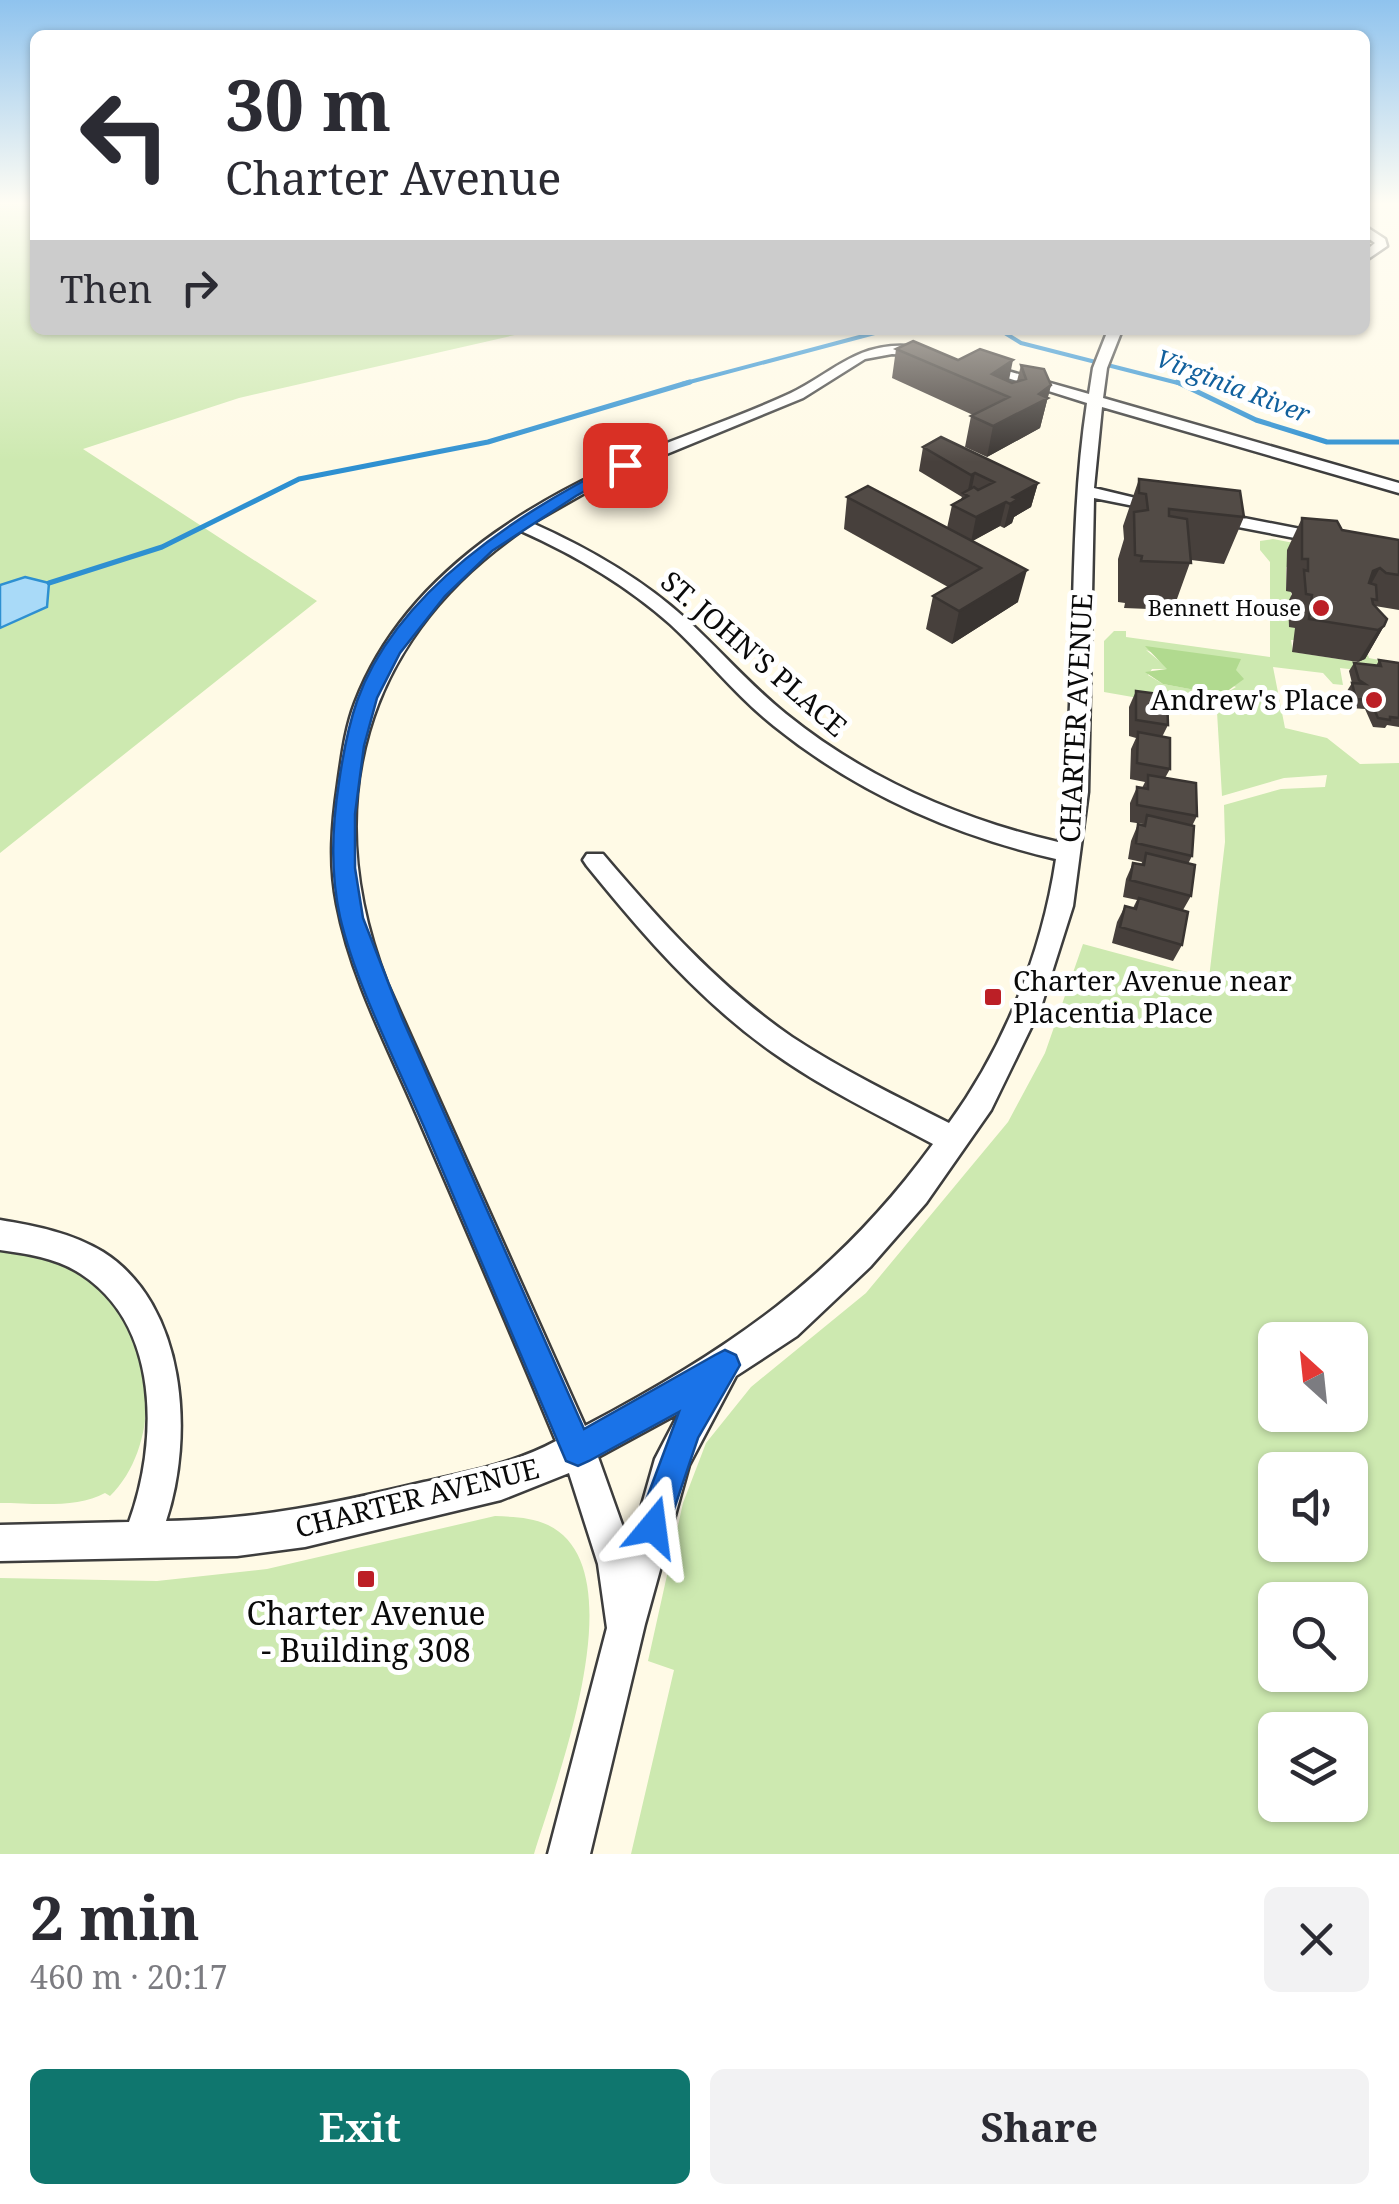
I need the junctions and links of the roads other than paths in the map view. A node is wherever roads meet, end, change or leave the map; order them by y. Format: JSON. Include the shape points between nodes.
{"nodes":[{"id":1,"x":1113,"y":335,"type":"edge"},
{"id":2,"x":1097,"y":404,"type":"junction"},
{"id":3,"x":1399,"y":488,"type":"edge"},
{"id":4,"x":1086,"y":491,"type":"junction"},
{"id":5,"x":521,"y":525,"type":"junction"},
{"id":6,"x":1342,"y":543,"type":"edge"},
{"id":7,"x":1070,"y":853,"type":"junction"},
{"id":8,"x":595,"y":860,"type":"dead end"},
{"id":9,"x":954,"y":1140,"type":"junction"},
{"id":10,"x":0,"y":1235,"type":"edge"},
{"id":11,"x":725,"y":1365,"type":"junction"},
{"id":12,"x":578,"y":1450,"type":"junction"},
{"id":13,"x":141,"y":1542,"type":"junction"},
{"id":14,"x":0,"y":1544,"type":"edge"},
{"id":15,"x":626,"y":1628,"type":"junction"},
{"id":16,"x":569,"y":1854,"type":"edge"}],
"edges":[{"from":1,"to":2,"type":"street","name":"CHARTER AVENUE","via":[[1101,363]]},
{"from":2,"to":3,"type":"street","via":[[1210,430]]},
{"from":2,"to":4,"type":"street","name":"CHARTER AVENUE"},
{"from":2,"to":5,"type":"street","via":[[938,354],[871,353],[800,394],[588,482]]},
{"from":4,"to":6,"type":"street"},
{"from":4,"to":7,"type":"street","name":"CHARTER AVENUE"},
{"from":5,"to":7,"type":"street","name":"ST. JOHN'S PLACE","via":[[600,564],[675,618],[821,753],[938,815]]},
{"from":5,"to":12,"type":"street","via":[[438,593],[375,682],[354,746],[344,868],[352,918],[390,1018]]},
{"from":7,"to":9,"type":"street","name":"CHARTER AVENUE","via":[[1028,1007]]},
{"from":8,"to":9,"type":"street","via":[[658,936],[761,1029],[810,1063]]},
{"from":9,"to":11,"type":"street","name":"CHARTER AVENUE","via":[[859,1256],[785,1324]]},
{"from":10,"to":13,"type":"street","via":[[58,1246],[90,1262],[122,1285],[144,1318],[164,1409],[163,1472]]},
{"from":11,"to":12,"type":"street","name":"CHARTER AVENUE"},
{"from":11,"to":15,"type":"street","via":[[673,1459]]},
{"from":12,"to":13,"type":"street","name":"CHARTER AVENUE","via":[[501,1482],[305,1529]]},
{"from":12,"to":15,"type":"street","via":[[620,1574]]},
{"from":13,"to":14,"type":"street","name":"CHARTER AVENUE"},
{"from":15,"to":16,"type":"street"}]}
